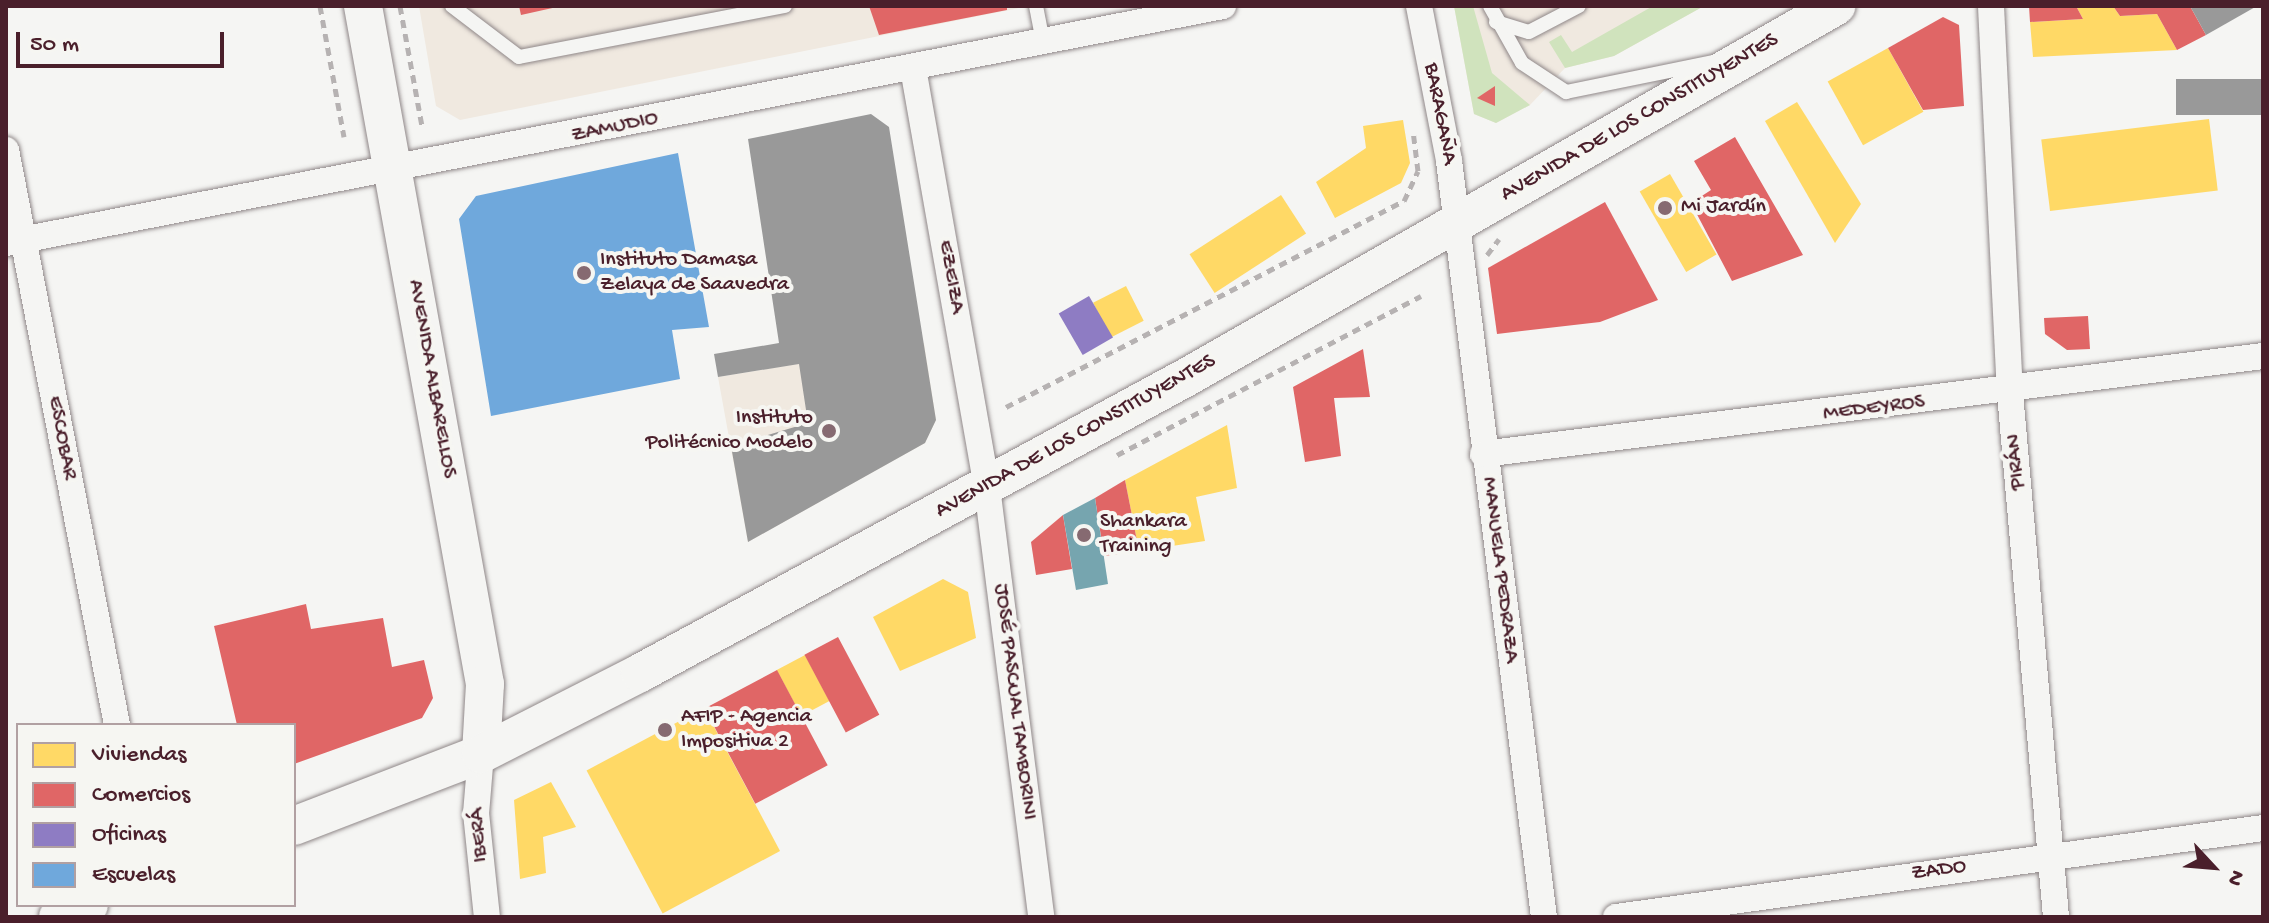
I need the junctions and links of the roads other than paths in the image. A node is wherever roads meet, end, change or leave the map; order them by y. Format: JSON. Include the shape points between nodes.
{"nodes":[{"id":1,"x":363,"y":6,"type":"edge"},
{"id":2,"x":452,"y":6,"type":"edge"},
{"id":3,"x":785,"y":6,"type":"edge"},
{"id":4,"x":1036,"y":6,"type":"edge"},
{"id":5,"x":1223,"y":6,"type":"edge"},
{"id":6,"x":1419,"y":6,"type":"edge"},
{"id":7,"x":1579,"y":6,"type":"edge"},
{"id":8,"x":1836,"y":6,"type":"edge"},
{"id":9,"x":1991,"y":6,"type":"edge"},
{"id":10,"x":1491,"y":12,"type":"edge"},
{"id":11,"x":1043,"y":41,"type":"junction"},
{"id":12,"x":1748,"y":56,"type":"junction"},
{"id":13,"x":913,"y":68,"type":"junction"},
{"id":14,"x":6,"y":150,"type":"edge"},
{"id":15,"x":391,"y":168,"type":"junction"},
{"id":16,"x":1455,"y":223,"type":"junction"},
{"id":17,"x":14,"y":242,"type":"edge"},
{"id":18,"x":2263,"y":356,"type":"edge"},
{"id":19,"x":2010,"y":393,"type":"junction"},
{"id":20,"x":1483,"y":454,"type":"junction"},
{"id":21,"x":987,"y":487,"type":"junction"},
{"id":22,"x":117,"y":723,"type":"edge"},
{"id":23,"x":481,"y":754,"type":"junction"},
{"id":24,"x":296,"y":825,"type":"edge"},
{"id":25,"x":2263,"y":828,"type":"edge"},
{"id":26,"x":2052,"y":855,"type":"junction"},
{"id":27,"x":84,"y":907,"type":"edge"},
{"id":28,"x":58,"y":917,"type":"edge"},
{"id":29,"x":487,"y":917,"type":"edge"},
{"id":30,"x":1041,"y":917,"type":"edge"},
{"id":31,"x":1544,"y":917,"type":"edge"},
{"id":32,"x":1616,"y":917,"type":"edge"},
{"id":33,"x":2056,"y":917,"type":"edge"}],
"edges":[{"from":1,"to":15,"type":"main road","name":"AVENIDA ALBARELLOS"},
{"from":2,"to":3,"type":"lane","via":[[519,57]]},
{"from":4,"to":11,"type":"lane"},
{"from":5,"to":11,"type":"street","name":"ZAMUDIO"},
{"from":6,"to":16,"type":"street","name":"BARAGAÑA"},
{"from":7,"to":10,"type":"lane","via":[[1529,32]]},
{"from":8,"to":12,"type":"main road","name":"AVENIDA DE LOS CONSTITUYENTES"},
{"from":9,"to":19,"type":"street","name":"PIRÁN"},
{"from":10,"to":12,"type":"lane","via":[[1533,75],[1566,92]]},
{"from":11,"to":13,"type":"street","name":"ZAMUDIO"},
{"from":12,"to":16,"type":"main road","name":"AVENIDA DE LOS CONSTITUYENTES"},
{"from":13,"to":15,"type":"street","name":"ZAMUDIO"},
{"from":13,"to":21,"type":"street","name":"EZEIZA"},
{"from":14,"to":17,"type":"street","name":"ESCOBAR"},
{"from":15,"to":17,"type":"street","name":"ZAMUDIO"},
{"from":15,"to":23,"type":"main road","name":"AVENIDA ALBARELLOS","via":[[485,684]]},
{"from":16,"to":20,"type":"street","name":"MANUELA PEDRAZA"},
{"from":16,"to":21,"type":"main road","name":"AVENIDA DE LOS CONSTITUYENTES"},
{"from":17,"to":22,"type":"street","name":"ESCOBAR"},
{"from":18,"to":19,"type":"street","name":"MEDEYROS"},
{"from":19,"to":20,"type":"street","name":"MEDEYROS"},
{"from":19,"to":26,"type":"street","name":"PIRÁN"},
{"from":20,"to":31,"type":"street","name":"MANUELA PEDRAZA"},
{"from":21,"to":23,"type":"main road","name":"AVENIDA DE LOS CONSTITUYENTES"},
{"from":21,"to":30,"type":"street","name":"JOSÉ PASCUAL TAMBORINI"},
{"from":23,"to":24,"type":"main road","name":"AVENIDA DE LOS CONSTITUYENTES"},
{"from":23,"to":29,"type":"street","name":"IBERÁ","via":[[476,813]]},
{"from":25,"to":26,"type":"street","name":"ZADO"},
{"from":26,"to":32,"type":"street","name":"ZADO"},
{"from":26,"to":33,"type":"street","name":"PIRÁN"},
{"from":27,"to":28,"type":"main road"}]}
